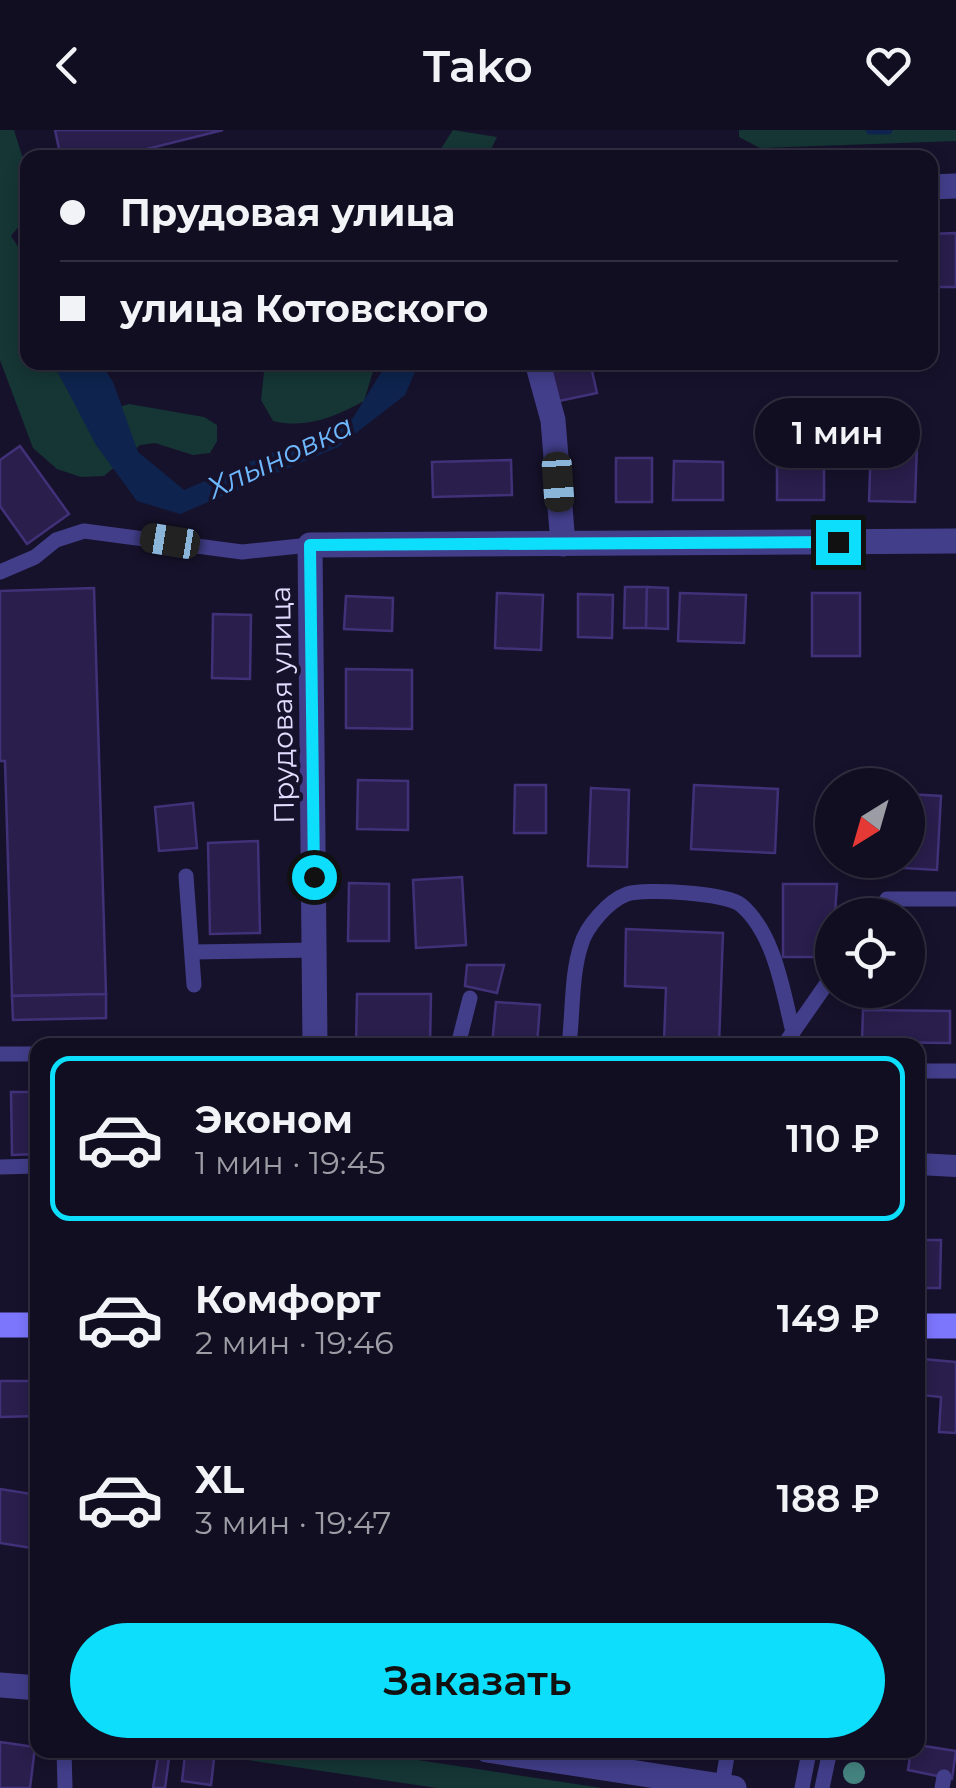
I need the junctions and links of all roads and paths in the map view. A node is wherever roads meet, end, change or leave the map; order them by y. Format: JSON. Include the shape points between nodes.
{"nodes":[{"id":1,"x":539,"y":370,"type":"edge"},
{"id":2,"x":956,"y":541,"type":"edge"},
{"id":3,"x":563,"y":544,"type":"junction"},
{"id":4,"x":310,"y":545,"type":"junction"},
{"id":5,"x":0,"y":572,"type":"edge"},
{"id":6,"x":186,"y":876,"type":"dead end"},
{"id":7,"x":925,"y":899,"type":"edge"},
{"id":8,"x":956,"y":899,"type":"edge"},
{"id":9,"x":314,"y":950,"type":"junction"},
{"id":10,"x":192,"y":952,"type":"junction"},
{"id":11,"x":194,"y":985,"type":"dead end"},
{"id":12,"x":470,"y":998,"type":"dead end"},
{"id":13,"x":815,"y":1000,"type":"edge"},
{"id":14,"x":315,"y":1038,"type":"edge"},
{"id":15,"x":460,"y":1038,"type":"edge"},
{"id":16,"x":570,"y":1038,"type":"edge"},
{"id":17,"x":788,"y":1038,"type":"edge"},
{"id":18,"x":789,"y":1038,"type":"edge"},
{"id":19,"x":0,"y":1054,"type":"edge"},
{"id":20,"x":30,"y":1054,"type":"edge"},
{"id":21,"x":925,"y":1070,"type":"edge"},
{"id":22,"x":956,"y":1071,"type":"edge"},
{"id":23,"x":0,"y":1153,"type":"edge"},
{"id":24,"x":925,"y":1164,"type":"edge"},
{"id":25,"x":0,"y":1166,"type":"edge"},
{"id":26,"x":30,"y":1166,"type":"edge"},
{"id":27,"x":956,"y":1166,"type":"edge"},
{"id":28,"x":0,"y":1325,"type":"edge"},
{"id":29,"x":30,"y":1325,"type":"edge"},
{"id":30,"x":925,"y":1326,"type":"edge"},
{"id":31,"x":956,"y":1326,"type":"edge"},
{"id":32,"x":0,"y":1685,"type":"edge"},
{"id":33,"x":30,"y":1687,"type":"edge"},
{"id":34,"x":64,"y":1758,"type":"edge"},
{"id":35,"x":522,"y":1758,"type":"edge"},
{"id":36,"x":728,"y":1758,"type":"edge"},
{"id":37,"x":808,"y":1758,"type":"edge"},
{"id":38,"x":828,"y":1758,"type":"edge"},
{"id":39,"x":614,"y":1779,"type":"edge"},
{"id":40,"x":728,"y":1787,"type":"edge"},
{"id":41,"x":65,"y":1788,"type":"edge"},
{"id":42,"x":802,"y":1788,"type":"edge"},
{"id":43,"x":822,"y":1788,"type":"edge"}],
"edges":[{"from":1,"to":3,"type":"street","via":[[554,420]]},
{"from":2,"to":3,"type":"street"},
{"from":3,"to":4,"type":"street"},
{"from":4,"to":5,"type":"lane","via":[[242,552],[84,531]]},
{"from":4,"to":9,"type":"street","name":"Прудовая улица"},
{"from":6,"to":10,"type":"lane"},
{"from":7,"to":8,"type":"lane"},
{"from":9,"to":10,"type":"lane"},
{"from":9,"to":14,"type":"street","name":"Прудовая улица"},
{"from":10,"to":11,"type":"lane"},
{"from":12,"to":15,"type":"lane"},
{"from":13,"to":18,"type":"lane"},
{"from":16,"to":17,"type":"lane","via":[[581,944],[602,912],[627,894],[706,894],[739,903],[762,932],[778,972]]},
{"from":19,"to":20,"type":"lane"},
{"from":21,"to":22,"type":"lane"},
{"from":23,"to":25,"type":"lane"},
{"from":24,"to":27,"type":"street"},
{"from":25,"to":26,"type":"lane"},
{"from":28,"to":29,"type":"main road"},
{"from":30,"to":31,"type":"main road"},
{"from":32,"to":33,"type":"street"},
{"from":34,"to":41,"type":"lane"},
{"from":35,"to":39,"type":"street"},
{"from":36,"to":40,"type":"lane"},
{"from":37,"to":42,"type":"lane"},
{"from":38,"to":43,"type":"lane"},
{"from":39,"to":40,"type":"street"}]}
